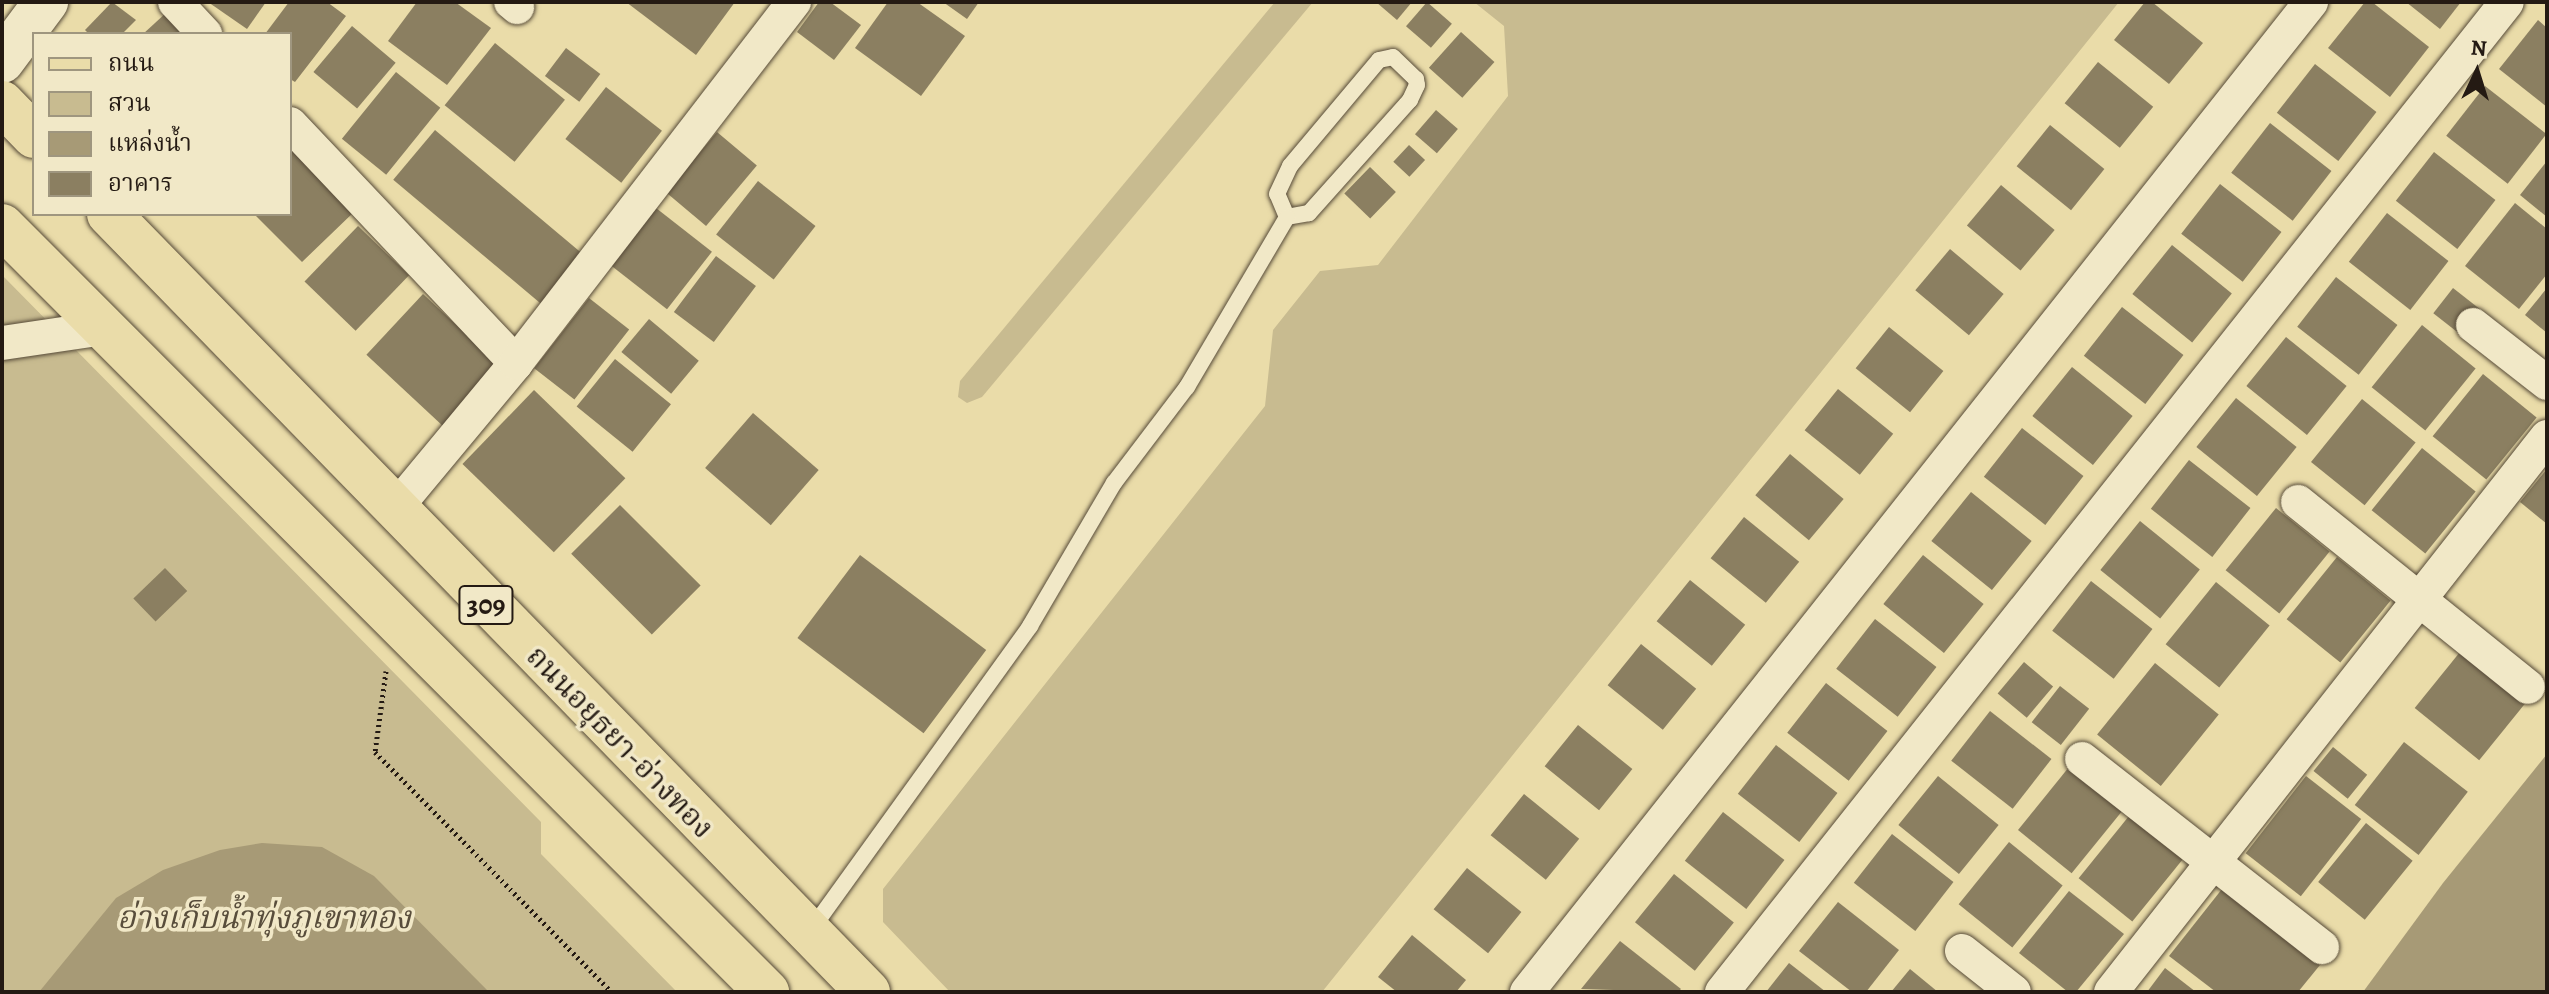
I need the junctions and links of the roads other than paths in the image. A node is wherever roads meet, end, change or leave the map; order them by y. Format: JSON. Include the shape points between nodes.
{"nodes":[{"id":1,"x":46,"y":2,"type":"edge"},
{"id":2,"x":175,"y":2,"type":"edge"},
{"id":3,"x":794,"y":2,"type":"edge"},
{"id":4,"x":2311,"y":2,"type":"edge"},
{"id":5,"x":2507,"y":2,"type":"edge"},
{"id":6,"x":203,"y":32,"type":"edge"},
{"id":7,"x":2,"y":61,"type":"edge"},
{"id":8,"x":2,"y":103,"type":"edge"},
{"id":9,"x":292,"y":126,"type":"edge"},
{"id":10,"x":32,"y":134,"type":"edge"},
{"id":11,"x":111,"y":216,"type":"edge"},
{"id":12,"x":1287,"y":217,"type":"junction"},
{"id":13,"x":2,"y":226,"type":"edge"},
{"id":14,"x":2473,"y":325,"type":"dead end"},
{"id":15,"x":103,"y":328,"type":"junction"},
{"id":16,"x":2,"y":343,"type":"edge"},
{"id":17,"x":516,"y":363,"type":"junction"},
{"id":18,"x":2547,"y":383,"type":"edge"},
{"id":19,"x":2547,"y":437,"type":"edge"},
{"id":20,"x":2298,"y":502,"type":"dead end"},
{"id":21,"x":394,"y":510,"type":"junction"},
{"id":22,"x":2420,"y":599,"type":"junction"},
{"id":23,"x":2528,"y":687,"type":"dead end"},
{"id":24,"x":2082,"y":759,"type":"dead end"},
{"id":25,"x":2213,"y":861,"type":"junction"},
{"id":26,"x":808,"y":934,"type":"junction"},
{"id":27,"x":2322,"y":947,"type":"dead end"},
{"id":28,"x":1962,"y":951,"type":"dead end"},
{"id":29,"x":752,"y":985,"type":"edge"},
{"id":30,"x":868,"y":992,"type":"edge"},
{"id":31,"x":1527,"y":992,"type":"edge"},
{"id":32,"x":1722,"y":992,"type":"edge"},
{"id":33,"x":2014,"y":992,"type":"edge"},
{"id":34,"x":2111,"y":992,"type":"edge"}],
"edges":[{"from":1,"to":7,"type":"street"},
{"from":2,"to":6,"type":"street"},
{"from":3,"to":17,"type":"street"},
{"from":4,"to":31,"type":"street"},
{"from":5,"to":32,"type":"street"},
{"from":8,"to":10,"type":"main road"},
{"from":9,"to":17,"type":"street"},
{"from":11,"to":21,"type":"main road","name":"ถนนอยุธยา-อ่างทอง","number":"309"},
{"from":12,"to":12,"type":"lane","via":[[1309,213],[1410,100],[1417,85],[1408,67],[1393,57],[1379,60],[1290,166],[1277,194]]},
{"from":12,"to":26,"type":"lane","via":[[1187,387],[1114,483],[1030,626]]},
{"from":13,"to":15,"type":"main road","number":"309"},
{"from":14,"to":18,"type":"street"},
{"from":15,"to":16,"type":"street"},
{"from":15,"to":29,"type":"main road","number":"309"},
{"from":17,"to":21,"type":"street"},
{"from":19,"to":22,"type":"street"},
{"from":20,"to":22,"type":"street"},
{"from":21,"to":26,"type":"main road","name":"ถนนอยุธยา-อ่างทอง","number":"309"},
{"from":22,"to":23,"type":"street"},
{"from":22,"to":25,"type":"street"},
{"from":24,"to":25,"type":"street"},
{"from":25,"to":27,"type":"street"},
{"from":25,"to":34,"type":"street"},
{"from":26,"to":30,"type":"main road","name":"ถนนอยุธยา-อ่างทอง","number":"309"},
{"from":28,"to":33,"type":"street"}]}
